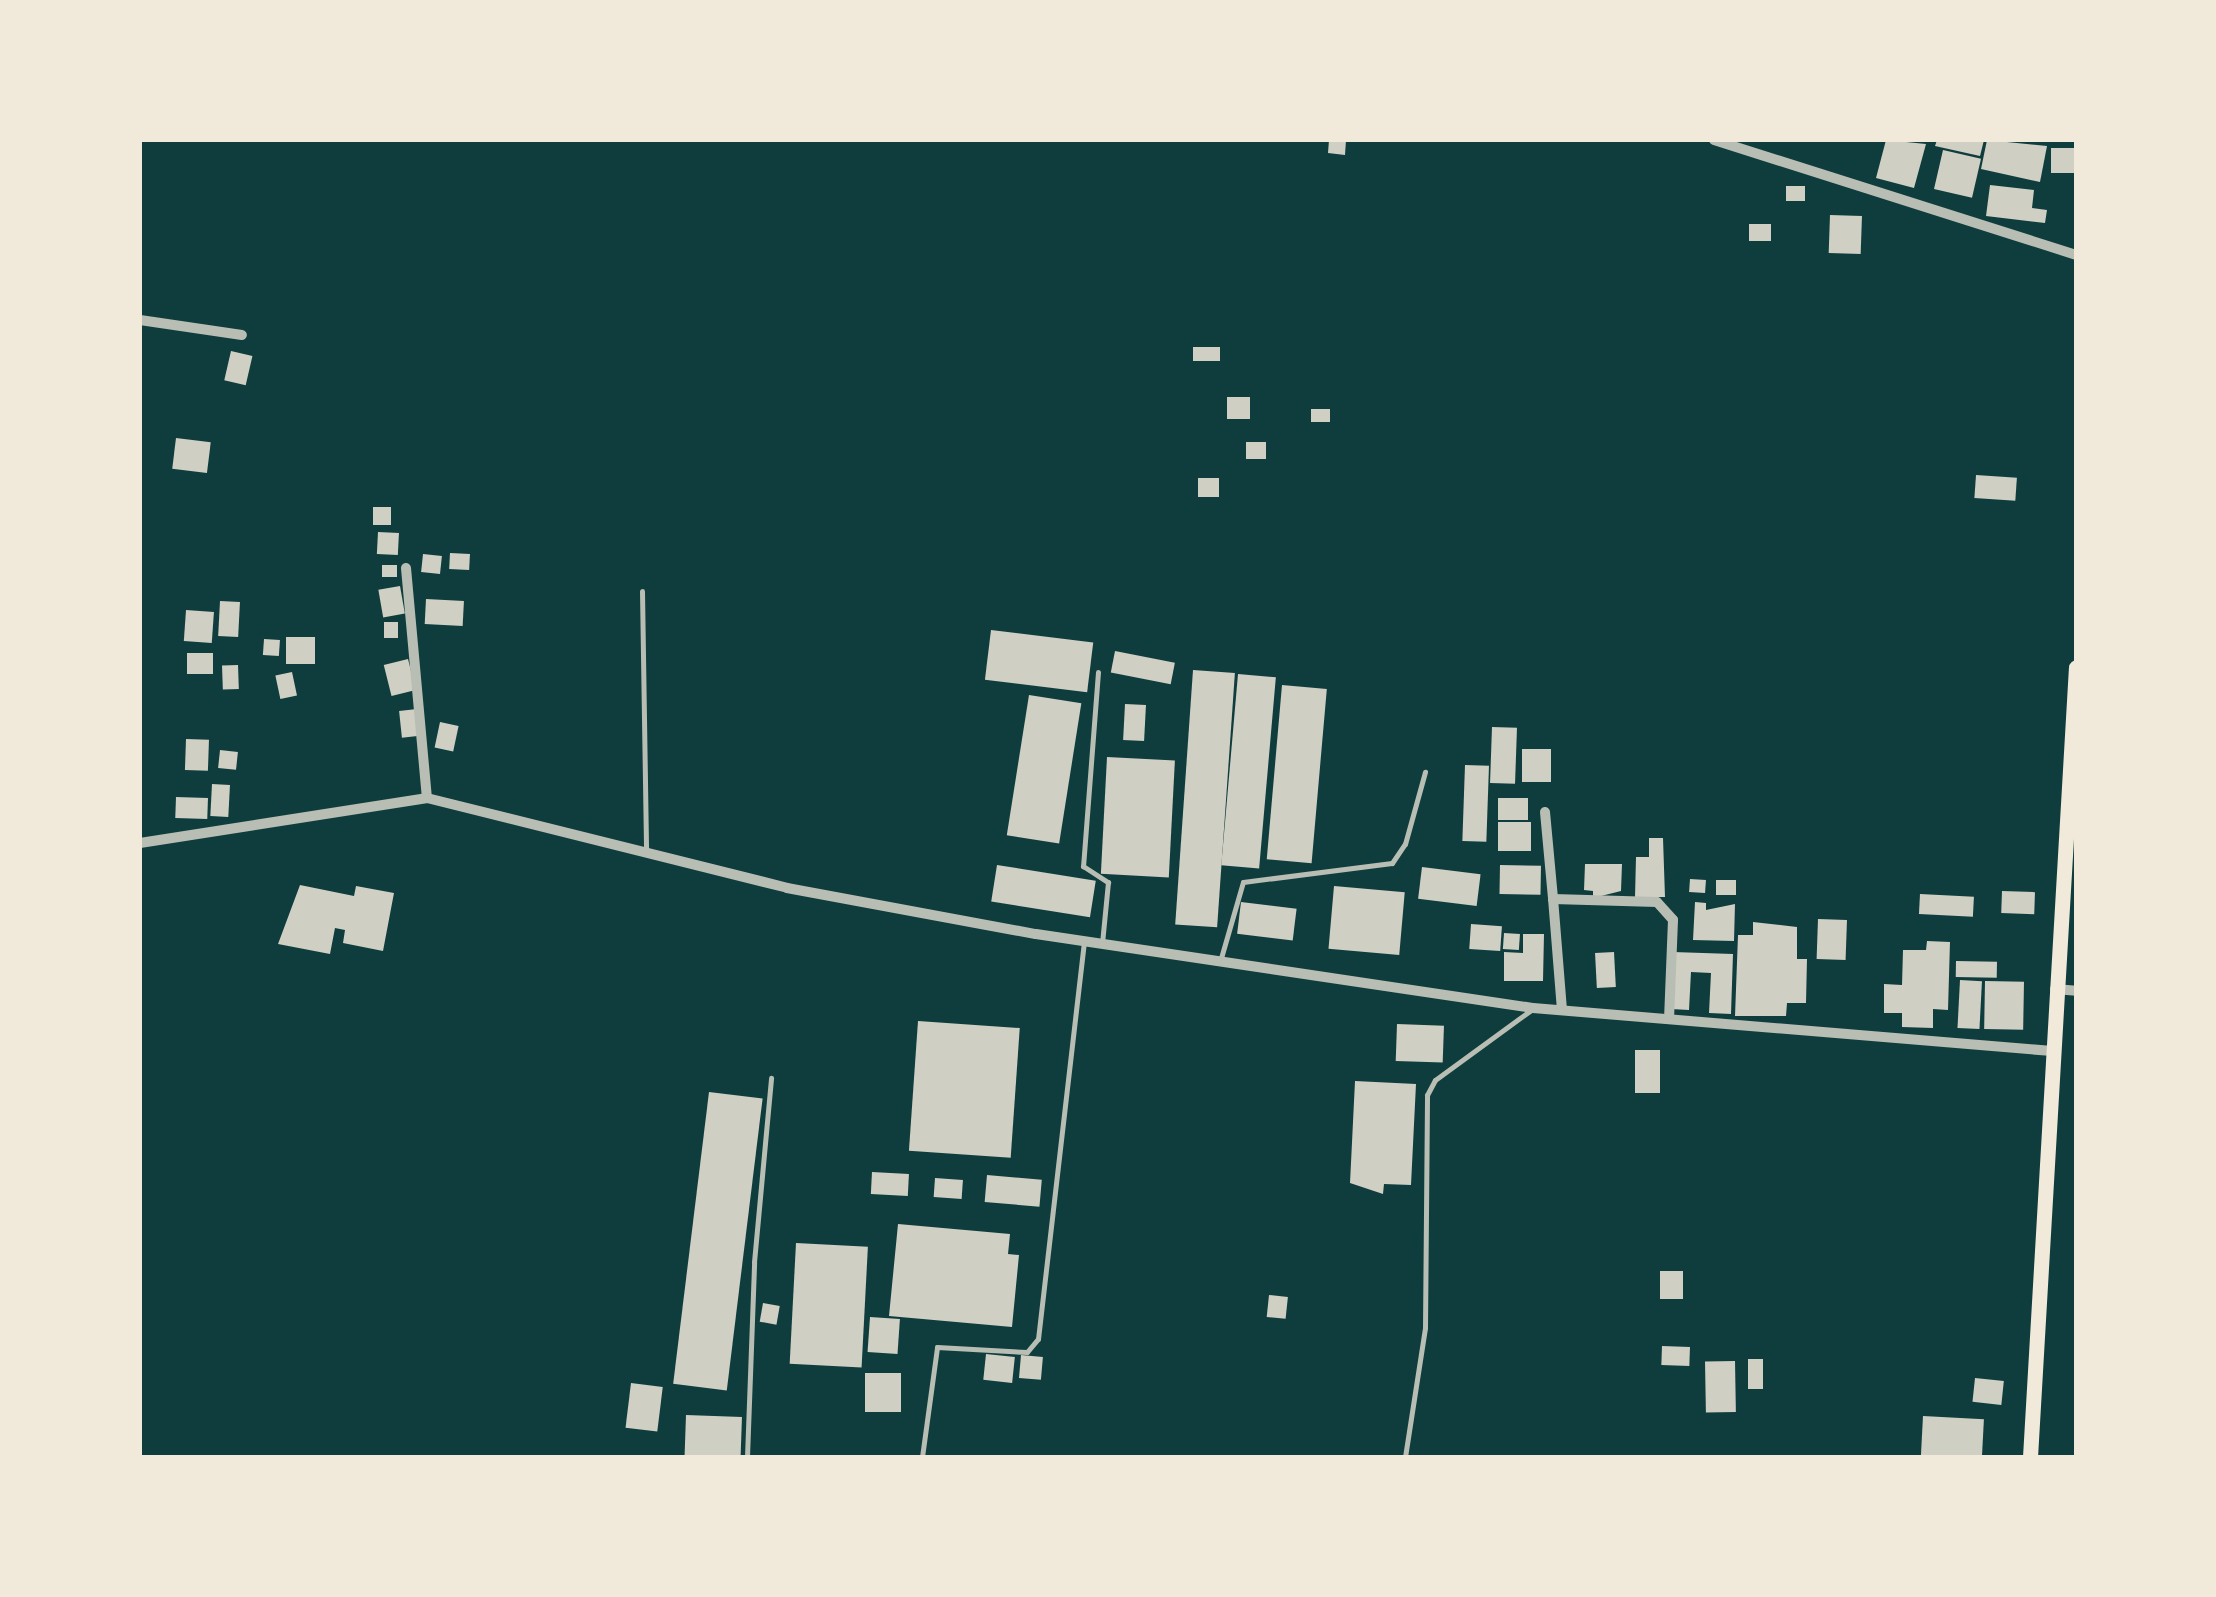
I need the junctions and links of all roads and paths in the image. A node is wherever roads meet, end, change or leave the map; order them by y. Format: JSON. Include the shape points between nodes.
{"nodes":[{"id":1,"x":1714,"y":140,"type":"edge"},
{"id":2,"x":2076,"y":255,"type":"edge"},
{"id":3,"x":140,"y":320,"type":"edge"},
{"id":4,"x":242,"y":335,"type":"dead end"},
{"id":5,"x":406,"y":568,"type":"dead end"},
{"id":6,"x":642,"y":591,"type":"dead end"},
{"id":7,"x":2076,"y":667,"type":"edge"},
{"id":8,"x":1098,"y":672,"type":"dead end"},
{"id":9,"x":1425,"y":772,"type":"dead end"},
{"id":10,"x":427,"y":798,"type":"junction"},
{"id":11,"x":1545,"y":812,"type":"dead end"},
{"id":12,"x":2071,"y":816,"type":"edge"},
{"id":13,"x":140,"y":843,"type":"edge"},
{"id":14,"x":646,"y":853,"type":"junction"},
{"id":15,"x":1552,"y":900,"type":"junction"},
{"id":16,"x":1084,"y":940,"type":"junction"},
{"id":17,"x":1102,"y":943,"type":"junction"},
{"id":18,"x":1222,"y":958,"type":"junction"},
{"id":19,"x":2055,"y":990,"type":"junction"},
{"id":20,"x":2076,"y":991,"type":"edge"},
{"id":21,"x":1533,"y":1008,"type":"junction"},
{"id":22,"x":1562,"y":1010,"type":"junction"},
{"id":23,"x":1670,"y":1018,"type":"junction"},
{"id":24,"x":2052,"y":1051,"type":"junction"},
{"id":25,"x":772,"y":1078,"type":"dead end"},
{"id":26,"x":747,"y":1457,"type":"edge"},
{"id":27,"x":922,"y":1457,"type":"edge"},
{"id":28,"x":1405,"y":1457,"type":"edge"},
{"id":29,"x":2030,"y":1457,"type":"edge"}],
"edges":[{"from":1,"to":2,"type":"street"},
{"from":3,"to":4,"type":"street"},
{"from":5,"to":10,"type":"street"},
{"from":6,"to":14,"type":"lane"},
{"from":7,"to":12,"type":"main road"},
{"from":8,"to":17,"type":"lane","via":[[1083,866],[1108,882]]},
{"from":9,"to":18,"type":"lane","via":[[1405,844],[1392,863],[1243,882]]},
{"from":10,"to":13,"type":"street"},
{"from":10,"to":14,"type":"street"},
{"from":11,"to":15,"type":"street"},
{"from":12,"to":19,"type":"main road"},
{"from":14,"to":16,"type":"street","via":[[787,888]]},
{"from":15,"to":22,"type":"street"},
{"from":15,"to":23,"type":"street","via":[[1657,902],[1670,910]]},
{"from":16,"to":17,"type":"street"},
{"from":16,"to":27,"type":"lane","via":[[1038,1339],[1027,1352],[937,1347]]},
{"from":17,"to":18,"type":"street"},
{"from":18,"to":21,"type":"street"},
{"from":19,"to":20,"type":"street"},
{"from":19,"to":24,"type":"main road"},
{"from":21,"to":22,"type":"street"},
{"from":21,"to":28,"type":"lane","via":[[1515,1028],[1436,1080],[1426,1095],[1426,1311]]},
{"from":22,"to":23,"type":"street"},
{"from":23,"to":24,"type":"street"},
{"from":24,"to":29,"type":"main road"},
{"from":25,"to":26,"type":"lane","via":[[754,1262]]}]}
